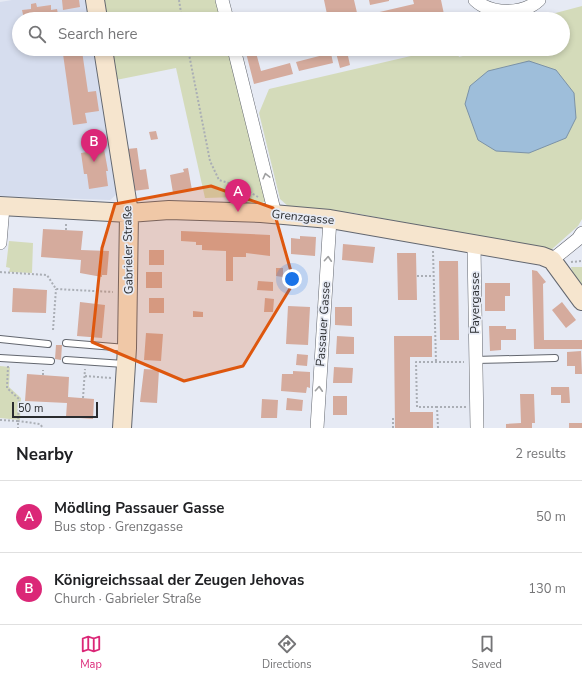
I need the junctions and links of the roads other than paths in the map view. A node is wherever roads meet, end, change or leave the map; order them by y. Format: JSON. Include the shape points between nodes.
{"nodes":[{"id":1,"x":95,"y":0,"type":"edge"},
{"id":2,"x":222,"y":0,"type":"edge"},
{"id":3,"x":476,"y":0,"type":"edge"},
{"id":4,"x":539,"y":0,"type":"edge"},
{"id":5,"x":97,"y":12,"type":"edge"},
{"id":6,"x":225,"y":12,"type":"edge"},
{"id":7,"x":104,"y":56,"type":"edge"},
{"id":8,"x":236,"y":56,"type":"edge"},
{"id":9,"x":2,"y":206,"type":"edge"},
{"id":10,"x":129,"y":213,"type":"junction"},
{"id":11,"x":275,"y":214,"type":"junction"},
{"id":12,"x":330,"y":219,"type":"junction"},
{"id":13,"x":582,"y":233,"type":"edge"},
{"id":14,"x":0,"y":243,"type":"edge"},
{"id":15,"x":474,"y":246,"type":"junction"},
{"id":16,"x":552,"y":260,"type":"junction"},
{"id":17,"x":582,"y":301,"type":"edge"},
{"id":18,"x":0,"y":339,"type":"edge"},
{"id":19,"x":66,"y":343,"type":"dead end"},
{"id":20,"x":48,"y":344,"type":"dead end"},
{"id":21,"x":0,"y":358,"type":"edge"},
{"id":22,"x":554,"y":358,"type":"dead end"},
{"id":23,"x":66,"y":360,"type":"dead end"},
{"id":24,"x":475,"y":361,"type":"junction"},
{"id":25,"x":51,"y":362,"type":"dead end"},
{"id":26,"x":126,"y":364,"type":"junction"},
{"id":27,"x":122,"y":428,"type":"edge"},
{"id":28,"x":317,"y":428,"type":"edge"},
{"id":29,"x":478,"y":428,"type":"edge"}],
"edges":[{"from":1,"to":5,"type":"street"},
{"from":2,"to":6,"type":"street"},
{"from":3,"to":4,"type":"street","via":[[484,7],[508,12],[532,7]]},
{"from":7,"to":10,"type":"street","name":"Gabrieler Straße"},
{"from":11,"to":8,"type":"street","one_way":true},
{"from":9,"to":10,"type":"street","name":"Grenzgasse"},
{"from":9,"to":14,"type":"street"},
{"from":10,"to":11,"type":"street","name":"Grenzgasse","via":[[169,210]]},
{"from":10,"to":26,"type":"street","name":"Gabrieler Straße"},
{"from":11,"to":12,"type":"street","name":"Grenzgasse"},
{"from":12,"to":15,"type":"street","name":"Grenzgasse"},
{"from":28,"to":12,"type":"street","name":"Passauer Gasse","one_way":true},
{"from":13,"to":16,"type":"street","via":[[578,240]]},
{"from":15,"to":16,"type":"street","name":"Grenzgasse","via":[[542,256]]},
{"from":15,"to":24,"type":"street","name":"Payergasse"},
{"from":16,"to":17,"type":"street"},
{"from":18,"to":20,"type":"lane"},
{"from":19,"to":26,"type":"lane"},
{"from":21,"to":25,"type":"lane"},
{"from":22,"to":24,"type":"lane"},
{"from":23,"to":26,"type":"lane"},
{"from":24,"to":29,"type":"street","name":"Payergasse"},
{"from":26,"to":27,"type":"street","name":"Gabrieler Straße"}]}
